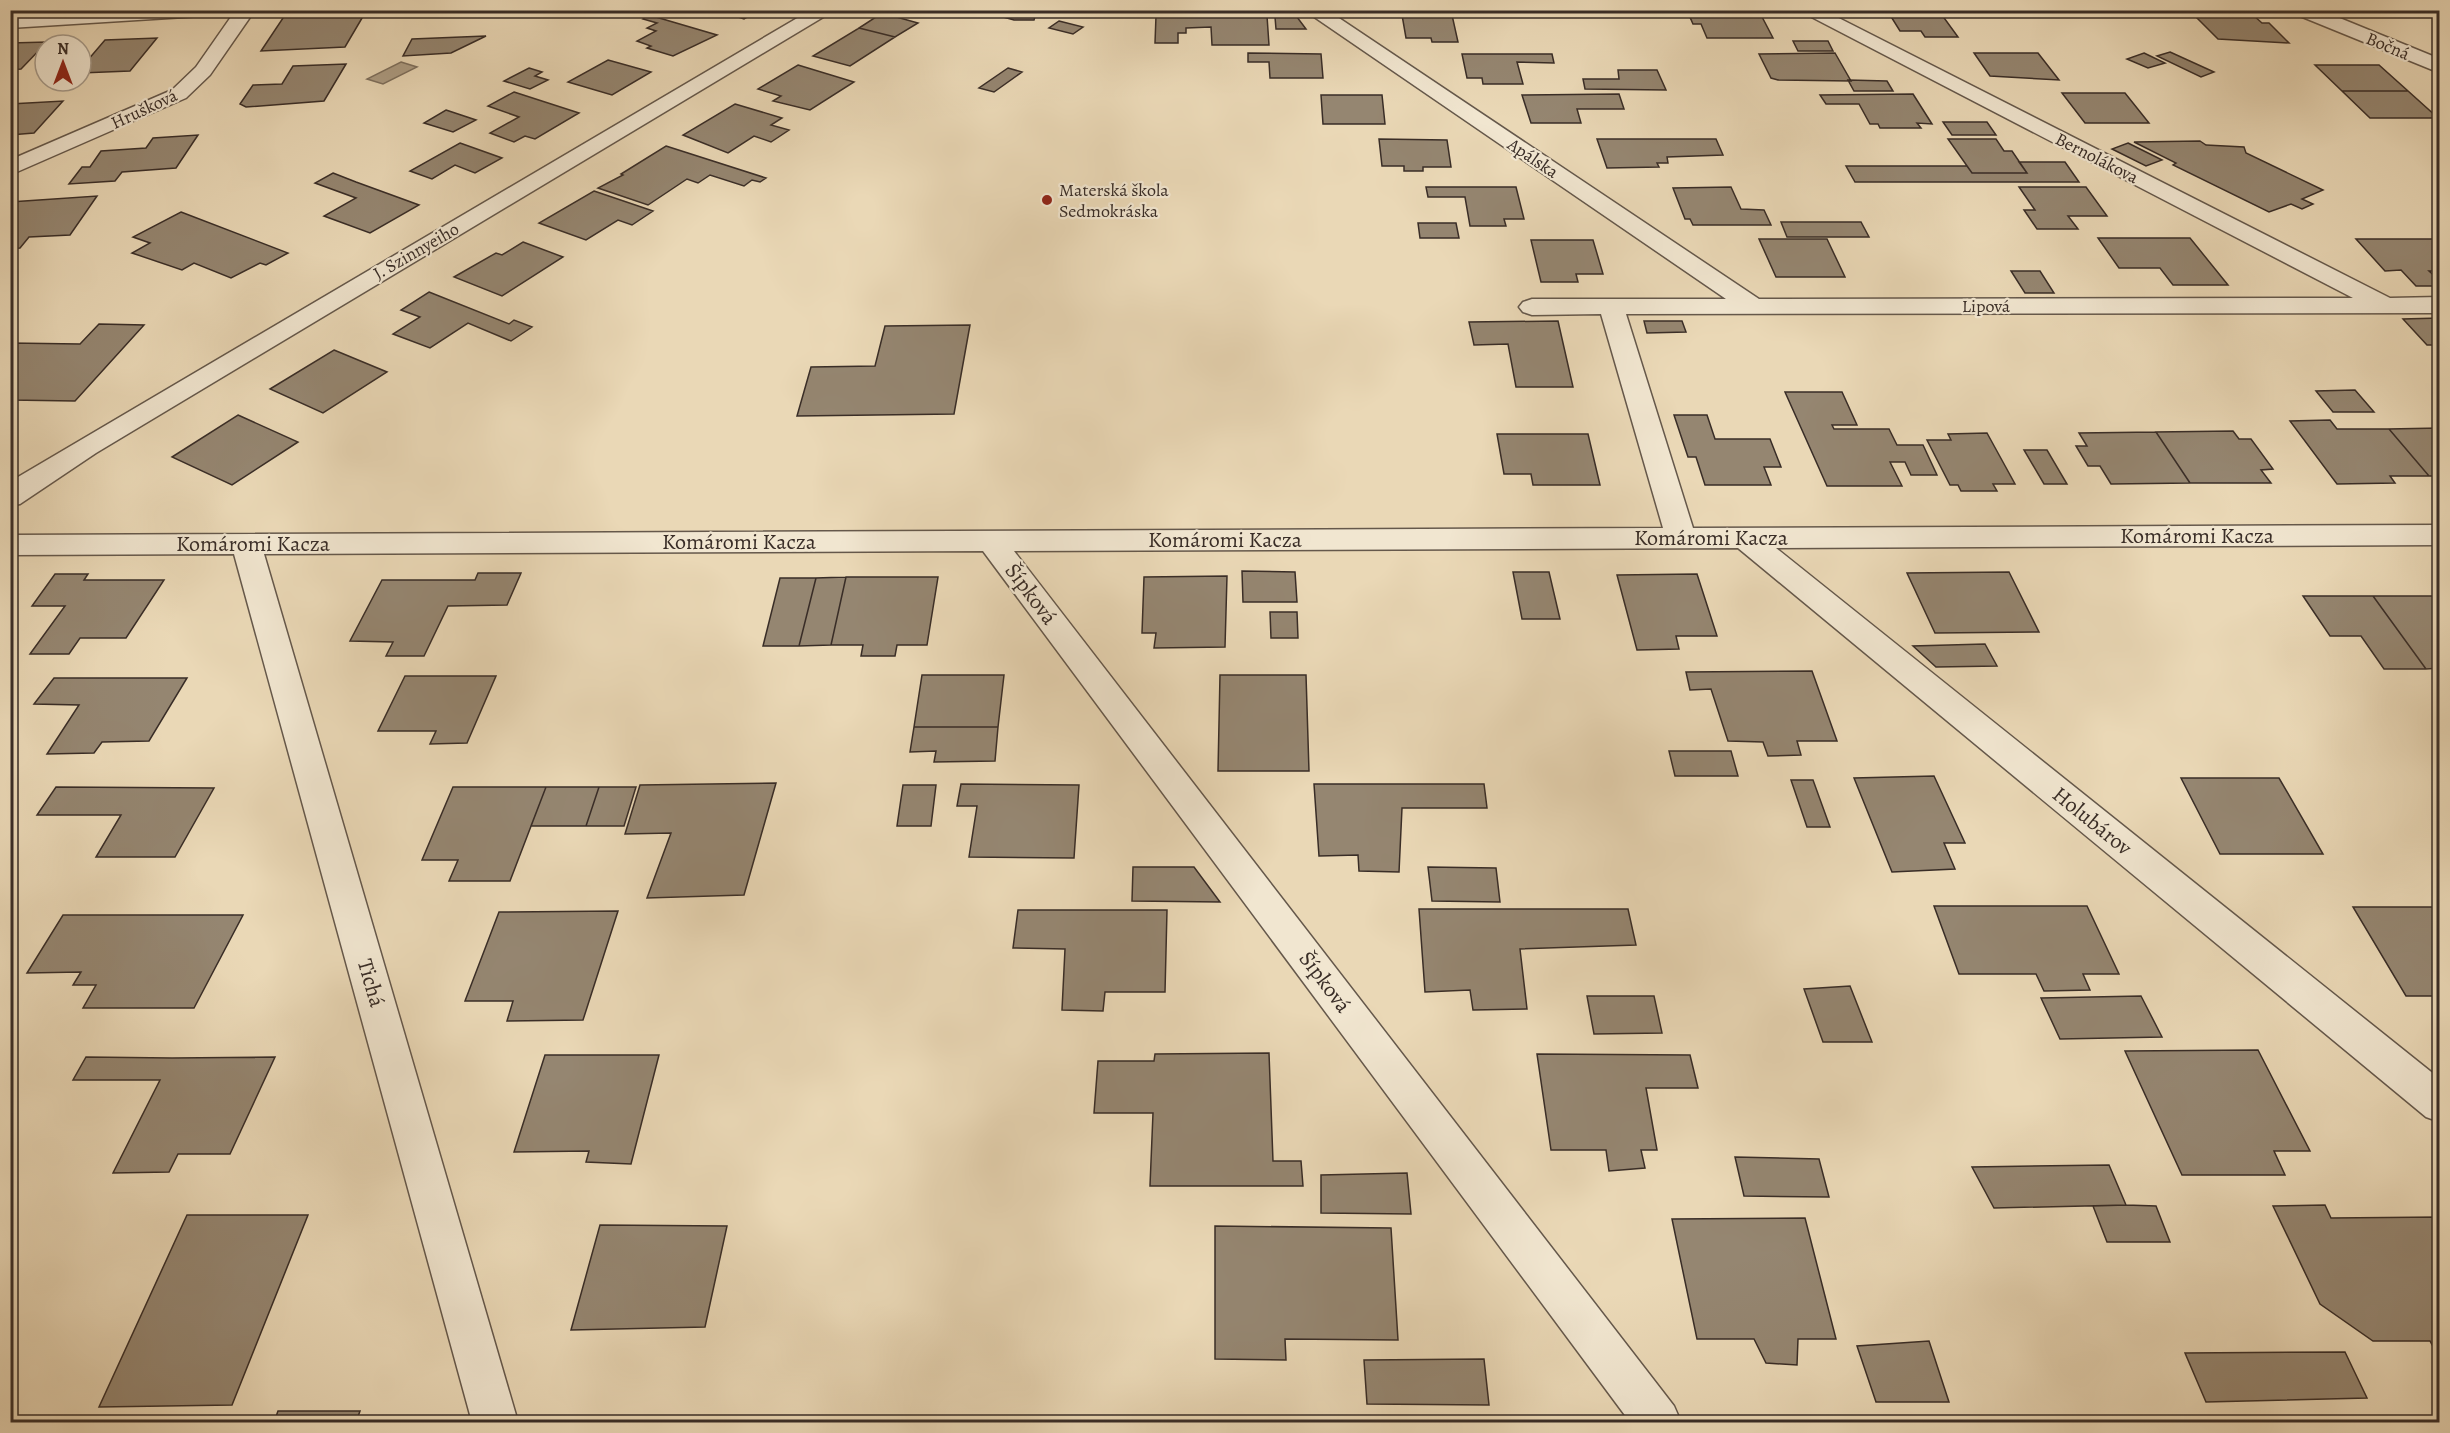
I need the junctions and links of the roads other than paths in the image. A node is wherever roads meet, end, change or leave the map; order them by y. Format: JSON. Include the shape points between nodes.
{"nodes":[{"id":1,"x":227,"y":10,"type":"edge"},
{"id":2,"x":246,"y":10,"type":"edge"},
{"id":3,"x":826,"y":10,"type":"edge"},
{"id":4,"x":1313,"y":10,"type":"edge"},
{"id":5,"x":1807,"y":10,"type":"edge"},
{"id":6,"x":2302,"y":10,"type":"edge"},
{"id":7,"x":10,"y":22,"type":"edge"},
{"id":8,"x":2439,"y":67,"type":"edge"},
{"id":9,"x":10,"y":168,"type":"edge"},
{"id":10,"x":2387,"y":305,"type":"junction"},
{"id":11,"x":2439,"y":305,"type":"edge"},
{"id":12,"x":1753,"y":306,"type":"junction"},
{"id":13,"x":1532,"y":307,"type":"dead end"},
{"id":14,"x":1611,"y":307,"type":"junction"},
{"id":15,"x":10,"y":498,"type":"edge"},
{"id":16,"x":2439,"y":535,"type":"edge"},
{"id":17,"x":1681,"y":538,"type":"junction"},
{"id":18,"x":1745,"y":538,"type":"junction"},
{"id":19,"x":991,"y":541,"type":"junction"},
{"id":20,"x":246,"y":544,"type":"junction"},
{"id":21,"x":10,"y":545,"type":"edge"},
{"id":22,"x":2439,"y":1104,"type":"edge"},
{"id":23,"x":495,"y":1422,"type":"edge"},
{"id":24,"x":1658,"y":1422,"type":"edge"}],
"edges":[{"from":1,"to":7,"type":"street"},
{"from":2,"to":9,"type":"street","name":"Hrušková","via":[[203,71],[178,94]]},
{"from":3,"to":15,"type":"street","name":"J. Szinnyeiho","via":[[86,447]]},
{"from":4,"to":12,"type":"street","name":"Apálska"},
{"from":5,"to":10,"type":"street","name":"Bernolákova"},
{"from":6,"to":8,"type":"street","name":"Bočná"},
{"from":10,"to":11,"type":"street","name":"Lipová"},
{"from":10,"to":12,"type":"street","name":"Lipová"},
{"from":12,"to":14,"type":"street","name":"Lipová"},
{"from":13,"to":14,"type":"street","name":"Lipová"},
{"from":14,"to":17,"type":"street"},
{"from":16,"to":18,"type":"street","name":"Komáromi Kacza"},
{"from":17,"to":18,"type":"street","name":"Komáromi Kacza"},
{"from":17,"to":19,"type":"street","name":"Komáromi Kacza"},
{"from":18,"to":22,"type":"street","name":"Holubárov"},
{"from":19,"to":20,"type":"street","name":"Komáromi Kacza"},
{"from":19,"to":24,"type":"street","name":"Šípková"},
{"from":20,"to":21,"type":"street","name":"Komáromi Kacza"},
{"from":20,"to":23,"type":"street","name":"Tichá"}]}
